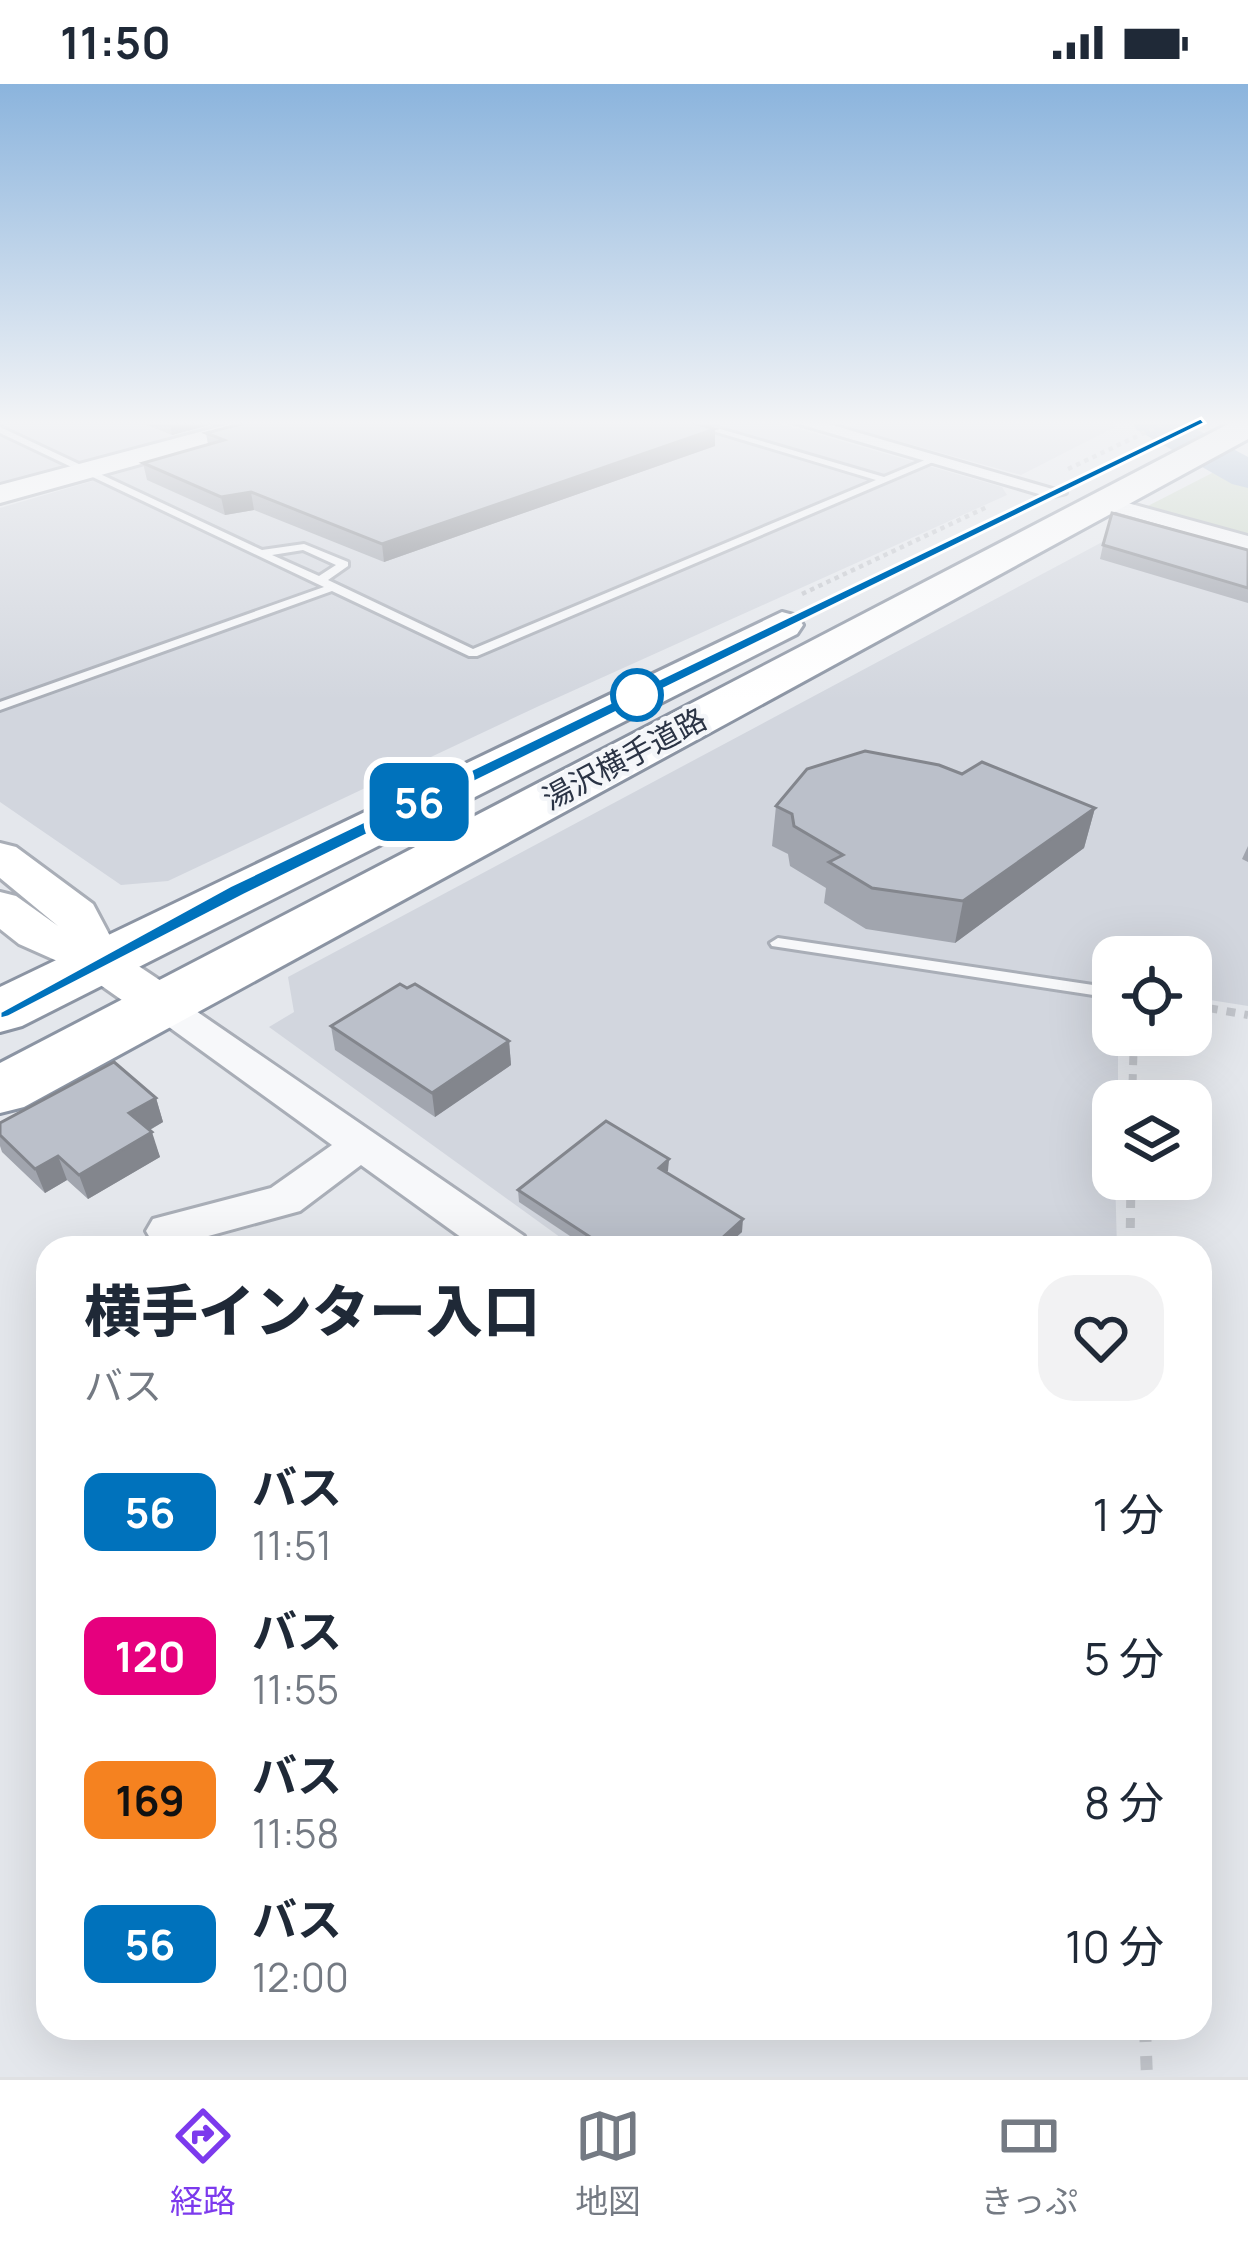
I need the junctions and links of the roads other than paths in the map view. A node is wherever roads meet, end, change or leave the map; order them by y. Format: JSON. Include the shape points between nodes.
{"nodes":[{"id":1,"x":180,"y":514,"type":"edge"},
{"id":2,"x":804,"y":514,"type":"edge"},
{"id":3,"x":1013,"y":514,"type":"edge"},
{"id":4,"x":1080,"y":514,"type":"edge"},
{"id":5,"x":1145,"y":514,"type":"edge"},
{"id":6,"x":1248,"y":543,"type":"edge"},
{"id":7,"x":261,"y":553,"type":"junction"},
{"id":8,"x":326,"y":584,"type":"junction"},
{"id":9,"x":0,"y":706,"type":"edge"},
{"id":10,"x":0,"y":856,"type":"edge"},
{"id":11,"x":0,"y":906,"type":"edge"},
{"id":12,"x":778,"y":943,"type":"dead end"},
{"id":13,"x":99,"y":962,"type":"junction"},
{"id":14,"x":1092,"y":990,"type":"edge"},
{"id":15,"x":164,"y":1006,"type":"junction"},
{"id":16,"x":0,"y":1012,"type":"edge"},
{"id":17,"x":0,"y":1090,"type":"edge"},
{"id":18,"x":364,"y":1143,"type":"junction"},
{"id":19,"x":168,"y":1231,"type":"dead end"},
{"id":20,"x":492,"y":1236,"type":"edge"}],
"edges":[{"from":1,"to":7,"type":"lane"},
{"from":2,"to":8,"type":"lane","via":[[473,653]]},
{"from":3,"to":13,"type":"highway","name":"湯沢横手道路"},
{"from":4,"to":15,"type":"highway","name":"湯沢横手道路"},
{"from":5,"to":6,"type":"street"},
{"from":7,"to":8,"type":"lane"},
{"from":7,"to":8,"type":"lane","via":[[304,547],[344,564]]},
{"from":8,"to":9,"type":"lane"},
{"from":10,"to":13,"type":"street","via":[[76,914]]},
{"from":11,"to":13,"type":"street","via":[[35,934]]},
{"from":12,"to":14,"type":"lane"},
{"from":13,"to":15,"type":"street"},
{"from":13,"to":16,"type":"highway","name":"湯沢横手道路"},
{"from":15,"to":17,"type":"highway","name":"湯沢横手道路"},
{"from":15,"to":18,"type":"street"},
{"from":18,"to":19,"type":"street","via":[[285,1200]]},
{"from":18,"to":20,"type":"street"}]}
